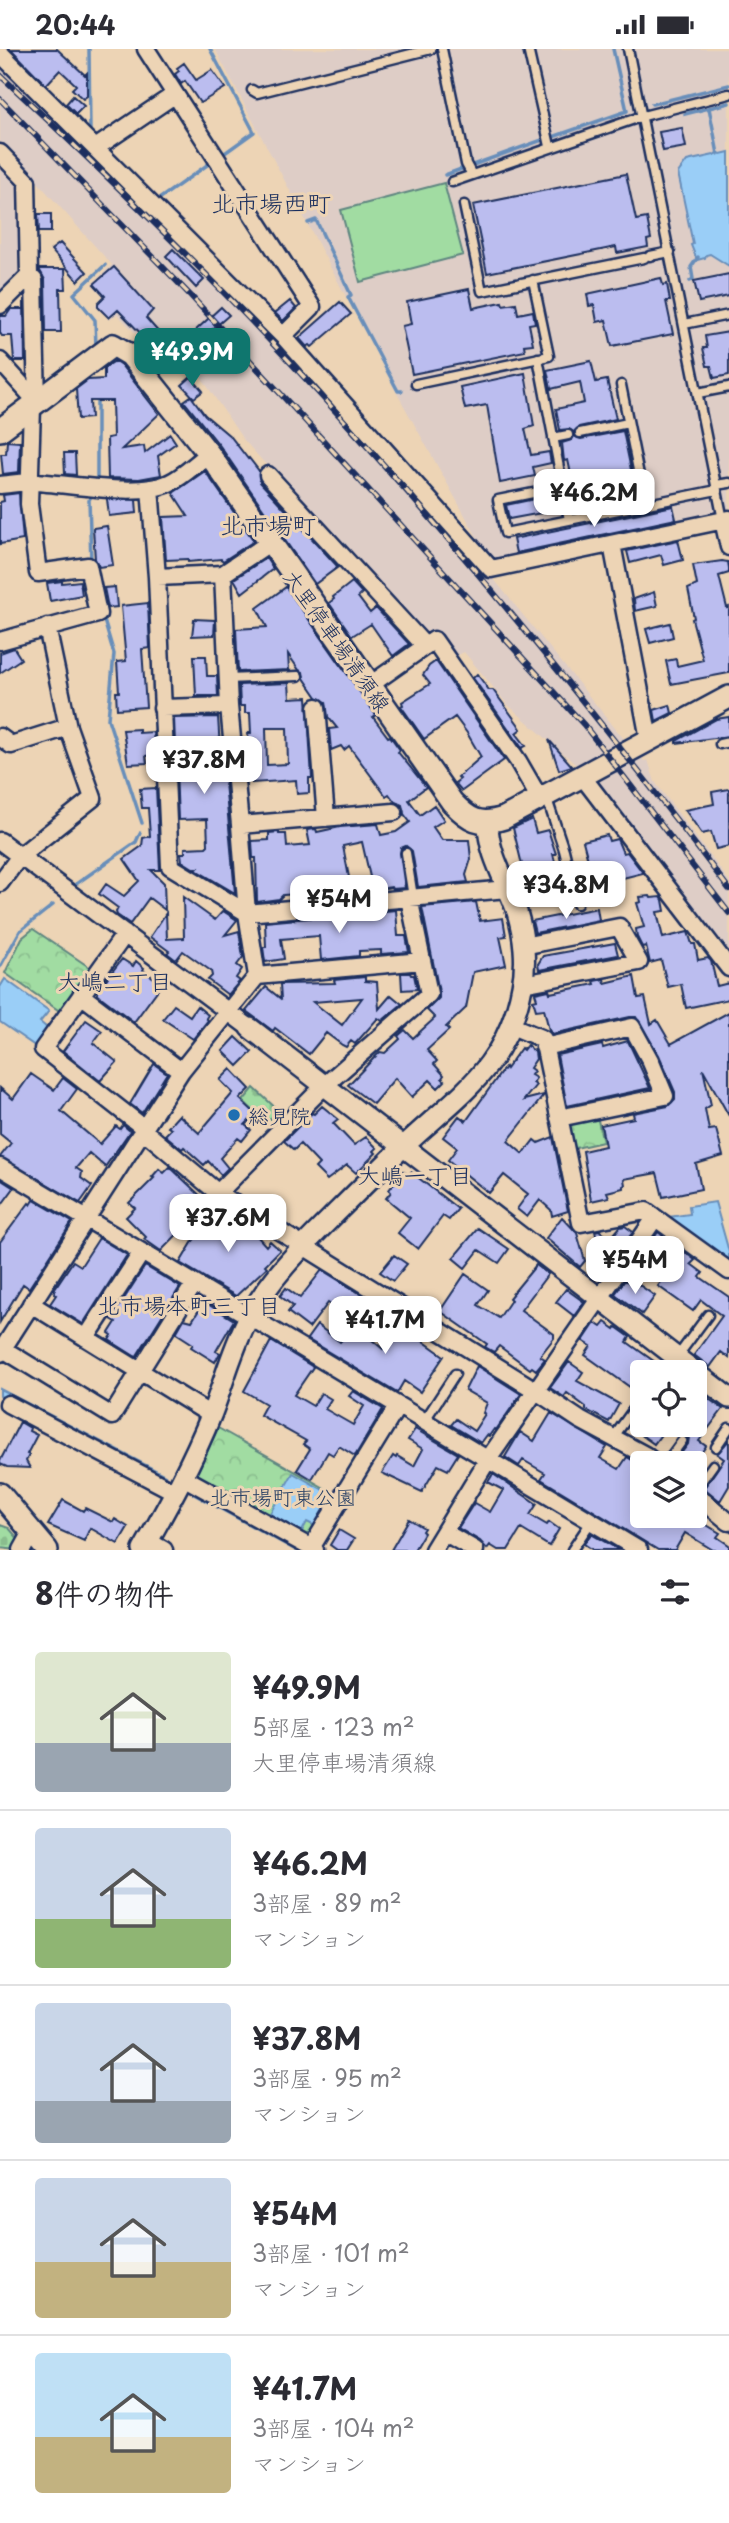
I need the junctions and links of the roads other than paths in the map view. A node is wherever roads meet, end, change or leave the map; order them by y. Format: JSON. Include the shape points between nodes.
{"nodes":[{"id":1,"x":146,"y":49,"type":"edge"},
{"id":2,"x":431,"y":49,"type":"edge"},
{"id":3,"x":442,"y":49,"type":"edge"},
{"id":4,"x":528,"y":49,"type":"edge"},
{"id":5,"x":628,"y":49,"type":"edge"},
{"id":6,"x":1,"y":51,"type":"edge"},
{"id":7,"x":252,"y":90,"type":"dead end"},
{"id":8,"x":729,"y":94,"type":"edge"},
{"id":9,"x":174,"y":95,"type":"junction"},
{"id":10,"x":643,"y":116,"type":"junction"},
{"id":11,"x":550,"y":146,"type":"junction"},
{"id":12,"x":97,"y":147,"type":"junction"},
{"id":13,"x":0,"y":153,"type":"edge"},
{"id":14,"x":471,"y":175,"type":"junction"},
{"id":15,"x":452,"y":182,"type":"dead end"},
{"id":16,"x":464,"y":205,"type":"dead end"},
{"id":17,"x":670,"y":252,"type":"junction"},
{"id":18,"x":29,"y":276,"type":"junction"},
{"id":19,"x":533,"y":280,"type":"junction"},
{"id":20,"x":0,"y":305,"type":"edge"},
{"id":21,"x":729,"y":316,"type":"edge"},
{"id":22,"x":684,"y":324,"type":"junction"},
{"id":23,"x":283,"y":336,"type":"junction"},
{"id":24,"x":538,"y":358,"type":"junction"},
{"id":25,"x":0,"y":361,"type":"edge"},
{"id":26,"x":416,"y":384,"type":"dead end"},
{"id":27,"x":621,"y":385,"type":"dead end"},
{"id":28,"x":729,"y":387,"type":"edge"},
{"id":29,"x":698,"y":393,"type":"junction"},
{"id":30,"x":34,"y":404,"type":"junction"},
{"id":31,"x":628,"y":423,"type":"junction"},
{"id":32,"x":0,"y":430,"type":"edge"},
{"id":33,"x":580,"y":433,"type":"dead end"},
{"id":34,"x":569,"y":435,"type":"dead end"},
{"id":35,"x":553,"y":438,"type":"junction"},
{"id":36,"x":209,"y":454,"type":"junction"},
{"id":37,"x":268,"y":475,"type":"dead end"},
{"id":38,"x":30,"y":482,"type":"junction"},
{"id":39,"x":729,"y":483,"type":"edge"},
{"id":40,"x":0,"y":485,"type":"edge"},
{"id":41,"x":563,"y":487,"type":"junction"},
{"id":42,"x":150,"y":488,"type":"junction"},
{"id":43,"x":717,"y":488,"type":"junction"},
{"id":44,"x":645,"y":505,"type":"junction"},
{"id":45,"x":569,"y":520,"type":"junction"},
{"id":46,"x":726,"y":520,"type":"edge"},
{"id":47,"x":269,"y":543,"type":"junction"},
{"id":48,"x":612,"y":544,"type":"junction"},
{"id":49,"x":729,"y":547,"type":"edge"},
{"id":50,"x":223,"y":574,"type":"junction"},
{"id":51,"x":157,"y":577,"type":"junction"},
{"id":52,"x":47,"y":627,"type":"junction"},
{"id":53,"x":0,"y":642,"type":"edge"},
{"id":54,"x":425,"y":646,"type":"junction"},
{"id":55,"x":298,"y":676,"type":"dead end"},
{"id":56,"x":228,"y":678,"type":"junction"},
{"id":57,"x":370,"y":685,"type":"junction"},
{"id":58,"x":729,"y":697,"type":"edge"},
{"id":59,"x":229,"y":706,"type":"junction"},
{"id":60,"x":317,"y":707,"type":"dead end"},
{"id":61,"x":162,"y":708,"type":"junction"},
{"id":62,"x":68,"y":727,"type":"junction"},
{"id":63,"x":0,"y":737,"type":"edge"},
{"id":64,"x":649,"y":739,"type":"junction"},
{"id":65,"x":582,"y":776,"type":"junction"},
{"id":66,"x":543,"y":797,"type":"junction"},
{"id":67,"x":394,"y":812,"type":"dead end"},
{"id":68,"x":326,"y":818,"type":"junction"},
{"id":69,"x":488,"y":823,"type":"junction"},
{"id":70,"x":240,"y":825,"type":"junction"},
{"id":71,"x":0,"y":841,"type":"edge"},
{"id":72,"x":406,"y":853,"type":"dead end"},
{"id":73,"x":20,"y":856,"type":"junction"},
{"id":74,"x":0,"y":883,"type":"edge"},
{"id":75,"x":507,"y":889,"type":"junction"},
{"id":76,"x":411,"y":898,"type":"junction"},
{"id":77,"x":577,"y":904,"type":"dead end"},
{"id":78,"x":247,"y":913,"type":"junction"},
{"id":79,"x":125,"y":934,"type":"junction"},
{"id":80,"x":523,"y":946,"type":"junction"},
{"id":81,"x":422,"y":961,"type":"junction"},
{"id":82,"x":729,"y":968,"type":"edge"},
{"id":83,"x":257,"y":976,"type":"junction"},
{"id":84,"x":523,"y":984,"type":"junction"},
{"id":85,"x":81,"y":995,"type":"junction"},
{"id":86,"x":228,"y":1011,"type":"junction"},
{"id":87,"x":512,"y":1026,"type":"junction"},
{"id":88,"x":250,"y":1028,"type":"joint"},
{"id":89,"x":544,"y":1047,"type":"junction"},
{"id":90,"x":181,"y":1071,"type":"junction"},
{"id":91,"x":325,"y":1085,"type":"junction"},
{"id":92,"x":559,"y":1118,"type":"junction"},
{"id":93,"x":144,"y":1129,"type":"junction"},
{"id":94,"x":404,"y":1146,"type":"junction"},
{"id":95,"x":0,"y":1167,"type":"edge"},
{"id":96,"x":218,"y":1193,"type":"junction"},
{"id":97,"x":87,"y":1218,"type":"junction"},
{"id":98,"x":655,"y":1218,"type":"junction"},
{"id":99,"x":303,"y":1247,"type":"junction"},
{"id":100,"x":142,"y":1252,"type":"junction"},
{"id":101,"x":729,"y":1271,"type":"edge"},
{"id":102,"x":194,"y":1284,"type":"junction"},
{"id":103,"x":599,"y":1298,"type":"junction"},
{"id":104,"x":31,"y":1304,"type":"junction"},
{"id":105,"x":708,"y":1315,"type":"dead end"},
{"id":106,"x":249,"y":1317,"type":"junction"},
{"id":107,"x":86,"y":1338,"type":"junction"},
{"id":108,"x":1,"y":1351,"type":"edge"},
{"id":109,"x":666,"y":1360,"type":"edge"},
{"id":110,"x":675,"y":1360,"type":"edge"},
{"id":111,"x":140,"y":1371,"type":"junction"},
{"id":112,"x":454,"y":1374,"type":"dead end"},
{"id":113,"x":708,"y":1382,"type":"edge"},
{"id":114,"x":535,"y":1389,"type":"junction"},
{"id":115,"x":729,"y":1398,"type":"edge"},
{"id":116,"x":8,"y":1404,"type":"dead end"},
{"id":117,"x":397,"y":1407,"type":"junction"},
{"id":118,"x":630,"y":1414,"type":"edge"},
{"id":119,"x":211,"y":1415,"type":"junction"},
{"id":120,"x":424,"y":1423,"type":"junction"},
{"id":121,"x":729,"y":1428,"type":"edge"},
{"id":122,"x":613,"y":1438,"type":"junction"},
{"id":123,"x":682,"y":1441,"type":"dead end"},
{"id":124,"x":716,"y":1447,"type":"dead end"},
{"id":125,"x":635,"y":1451,"type":"edge"},
{"id":126,"x":675,"y":1451,"type":"edge"},
{"id":127,"x":487,"y":1461,"type":"junction"},
{"id":128,"x":713,"y":1465,"type":"dead end"},
{"id":129,"x":707,"y":1474,"type":"edge"},
{"id":130,"x":179,"y":1484,"type":"junction"},
{"id":131,"x":0,"y":1494,"type":"edge"},
{"id":132,"x":707,"y":1501,"type":"edge"},
{"id":133,"x":727,"y":1516,"type":"edge"},
{"id":134,"x":590,"y":1522,"type":"junction"},
{"id":135,"x":444,"y":1532,"type":"junction"},
{"id":136,"x":27,"y":1541,"type":"edge"},
{"id":137,"x":152,"y":1547,"type":"edge"},
{"id":138,"x":313,"y":1549,"type":"edge"},
{"id":139,"x":47,"y":1550,"type":"edge"},
{"id":140,"x":433,"y":1550,"type":"edge"},
{"id":141,"x":475,"y":1550,"type":"edge"},
{"id":142,"x":572,"y":1550,"type":"edge"},
{"id":143,"x":639,"y":1550,"type":"edge"}],
"edges":[{"from":1,"to":9,"type":"street"},
{"from":2,"to":7,"type":"lane","via":[[257,93]]},
{"from":3,"to":14,"type":"lane"},
{"from":4,"to":11,"type":"lane"},
{"from":5,"to":10,"type":"lane"},
{"from":6,"to":12,"type":"street"},
{"from":8,"to":10,"type":"lane"},
{"from":9,"to":12,"type":"street"},
{"from":9,"to":23,"type":"street","via":[[312,307]]},
{"from":10,"to":11,"type":"lane"},
{"from":10,"to":17,"type":"lane"},
{"from":11,"to":14,"type":"lane"},
{"from":12,"to":23,"type":"street"},
{"from":13,"to":18,"type":"street","via":[[27,181]]},
{"from":14,"to":15,"type":"lane"},
{"from":16,"to":19,"type":"lane","via":[[482,291]]},
{"from":17,"to":19,"type":"lane"},
{"from":17,"to":22,"type":"lane"},
{"from":18,"to":20,"type":"street"},
{"from":18,"to":30,"type":"street","via":[[34,279]]},
{"from":19,"to":24,"type":"lane","via":[[549,356]]},
{"from":21,"to":22,"type":"lane"},
{"from":22,"to":29,"type":"lane"},
{"from":23,"to":48,"type":"street","via":[[491,569]]},
{"from":24,"to":26,"type":"lane"},
{"from":24,"to":35,"type":"lane"},
{"from":25,"to":30,"type":"street"},
{"from":27,"to":31,"type":"lane"},
{"from":28,"to":29,"type":"lane"},
{"from":29,"to":43,"type":"lane"},
{"from":30,"to":32,"type":"main road","name":"大里停車場清須線"},
{"from":30,"to":36,"type":"main road","name":"大里停車場清須線","via":[[113,345],[130,355]]},
{"from":30,"to":38,"type":"street"},
{"from":31,"to":33,"type":"lane"},
{"from":31,"to":44,"type":"lane"},
{"from":34,"to":35,"type":"lane"},
{"from":35,"to":41,"type":"lane"},
{"from":36,"to":42,"type":"street","via":[[169,484]]},
{"from":36,"to":47,"type":"main road","name":"大里停車場清須線"},
{"from":37,"to":54,"type":"street"},
{"from":38,"to":40,"type":"street"},
{"from":38,"to":42,"type":"street"},
{"from":38,"to":52,"type":"street","via":[[38,573],[88,566],[98,614]]},
{"from":39,"to":43,"type":"lane"},
{"from":41,"to":45,"type":"lane"},
{"from":41,"to":45,"type":"lane","via":[[498,500],[505,533]]},
{"from":42,"to":51,"type":"street"},
{"from":43,"to":44,"type":"lane"},
{"from":43,"to":46,"type":"lane"},
{"from":44,"to":45,"type":"lane"},
{"from":46,"to":48,"type":"street"},
{"from":46,"to":49,"type":"street"},
{"from":47,"to":50,"type":"street"},
{"from":47,"to":57,"type":"main road","name":"大里停車場清須線"},
{"from":48,"to":64,"type":"street"},
{"from":50,"to":51,"type":"street"},
{"from":50,"to":56,"type":"street"},
{"from":51,"to":61,"type":"street"},
{"from":52,"to":53,"type":"street"},
{"from":52,"to":62,"type":"street"},
{"from":54,"to":57,"type":"street"},
{"from":54,"to":66,"type":"street","via":[[434,640]]},
{"from":55,"to":56,"type":"lane"},
{"from":56,"to":59,"type":"street"},
{"from":57,"to":69,"type":"main road","name":"大里停車場清須線","via":[[452,802],[463,814]]},
{"from":58,"to":64,"type":"main road"},
{"from":59,"to":61,"type":"street"},
{"from":59,"to":70,"type":"street"},
{"from":60,"to":68,"type":"street"},
{"from":61,"to":78,"type":"street","via":[[170,866]]},
{"from":62,"to":63,"type":"street","via":[[11,745]]},
{"from":62,"to":73,"type":"street","via":[[93,798]]},
{"from":64,"to":65,"type":"main road"},
{"from":65,"to":66,"type":"main road"},
{"from":65,"to":82,"type":"street"},
{"from":66,"to":69,"type":"main road"},
{"from":66,"to":77,"type":"lane","via":[[564,850]]},
{"from":67,"to":68,"type":"street"},
{"from":68,"to":70,"type":"street"},
{"from":69,"to":75,"type":"street","via":[[488,841]]},
{"from":70,"to":78,"type":"street"},
{"from":71,"to":73,"type":"street"},
{"from":72,"to":76,"type":"lane"},
{"from":73,"to":74,"type":"street"},
{"from":73,"to":79,"type":"street"},
{"from":75,"to":76,"type":"street"},
{"from":75,"to":80,"type":"street"},
{"from":76,"to":78,"type":"street"},
{"from":76,"to":81,"type":"street"},
{"from":78,"to":83,"type":"street"},
{"from":79,"to":85,"type":"street"},
{"from":79,"to":86,"type":"street"},
{"from":80,"to":84,"type":"street"},
{"from":80,"to":84,"type":"street","via":[[619,927],[639,962]]},
{"from":81,"to":83,"type":"street"},
{"from":81,"to":91,"type":"street","via":[[429,994]]},
{"from":83,"to":86,"type":"street"},
{"from":84,"to":87,"type":"street"},
{"from":85,"to":90,"type":"street"},
{"from":85,"to":93,"type":"street","via":[[43,1049]]},
{"from":86,"to":88,"type":"street"},
{"from":86,"to":90,"type":"street"},
{"from":87,"to":89,"type":"street","via":[[543,1039]]},
{"from":87,"to":94,"type":"street","via":[[490,1066]]},
{"from":88,"to":91,"type":"street"},
{"from":89,"to":92,"type":"street"},
{"from":89,"to":92,"type":"street","via":[[632,1027],[665,1095]]},
{"from":90,"to":93,"type":"street"},
{"from":91,"to":94,"type":"street"},
{"from":91,"to":96,"type":"street"},
{"from":92,"to":98,"type":"street","via":[[581,1223],[646,1211]]},
{"from":93,"to":96,"type":"street"},
{"from":93,"to":97,"type":"street"},
{"from":94,"to":99,"type":"street"},
{"from":94,"to":103,"type":"street"},
{"from":95,"to":97,"type":"street"},
{"from":96,"to":99,"type":"street"},
{"from":97,"to":100,"type":"street"},
{"from":97,"to":104,"type":"street"},
{"from":98,"to":101,"type":"street"},
{"from":98,"to":103,"type":"street"},
{"from":99,"to":106,"type":"street","via":[[274,1278]]},
{"from":99,"to":114,"type":"street"},
{"from":100,"to":102,"type":"street"},
{"from":100,"to":107,"type":"street"},
{"from":102,"to":106,"type":"street"},
{"from":102,"to":111,"type":"street"},
{"from":103,"to":109,"type":"street"},
{"from":103,"to":114,"type":"street"},
{"from":104,"to":107,"type":"street"},
{"from":104,"to":108,"type":"street"},
{"from":105,"to":110,"type":"lane"},
{"from":106,"to":117,"type":"street"},
{"from":106,"to":119,"type":"street"},
{"from":107,"to":111,"type":"street"},
{"from":108,"to":111,"type":"street","via":[[112,1416]]},
{"from":111,"to":119,"type":"street"},
{"from":112,"to":120,"type":"lane"},
{"from":113,"to":115,"type":"street"},
{"from":114,"to":122,"type":"street"},
{"from":114,"to":127,"type":"street"},
{"from":116,"to":130,"type":"street"},
{"from":117,"to":120,"type":"street"},
{"from":117,"to":138,"type":"street"},
{"from":118,"to":122,"type":"lane"},
{"from":119,"to":130,"type":"street"},
{"from":120,"to":127,"type":"street"},
{"from":121,"to":124,"type":"lane"},
{"from":122,"to":125,"type":"street"},
{"from":123,"to":126,"type":"lane"},
{"from":127,"to":134,"type":"street"},
{"from":127,"to":135,"type":"street"},
{"from":128,"to":129,"type":"lane"},
{"from":130,"to":137,"type":"street"},
{"from":130,"to":138,"type":"street"},
{"from":131,"to":136,"type":"main road"},
{"from":132,"to":133,"type":"street"},
{"from":134,"to":142,"type":"lane"},
{"from":134,"to":143,"type":"street"},
{"from":135,"to":140,"type":"street"},
{"from":135,"to":141,"type":"street"},
{"from":136,"to":139,"type":"main road"}]}
